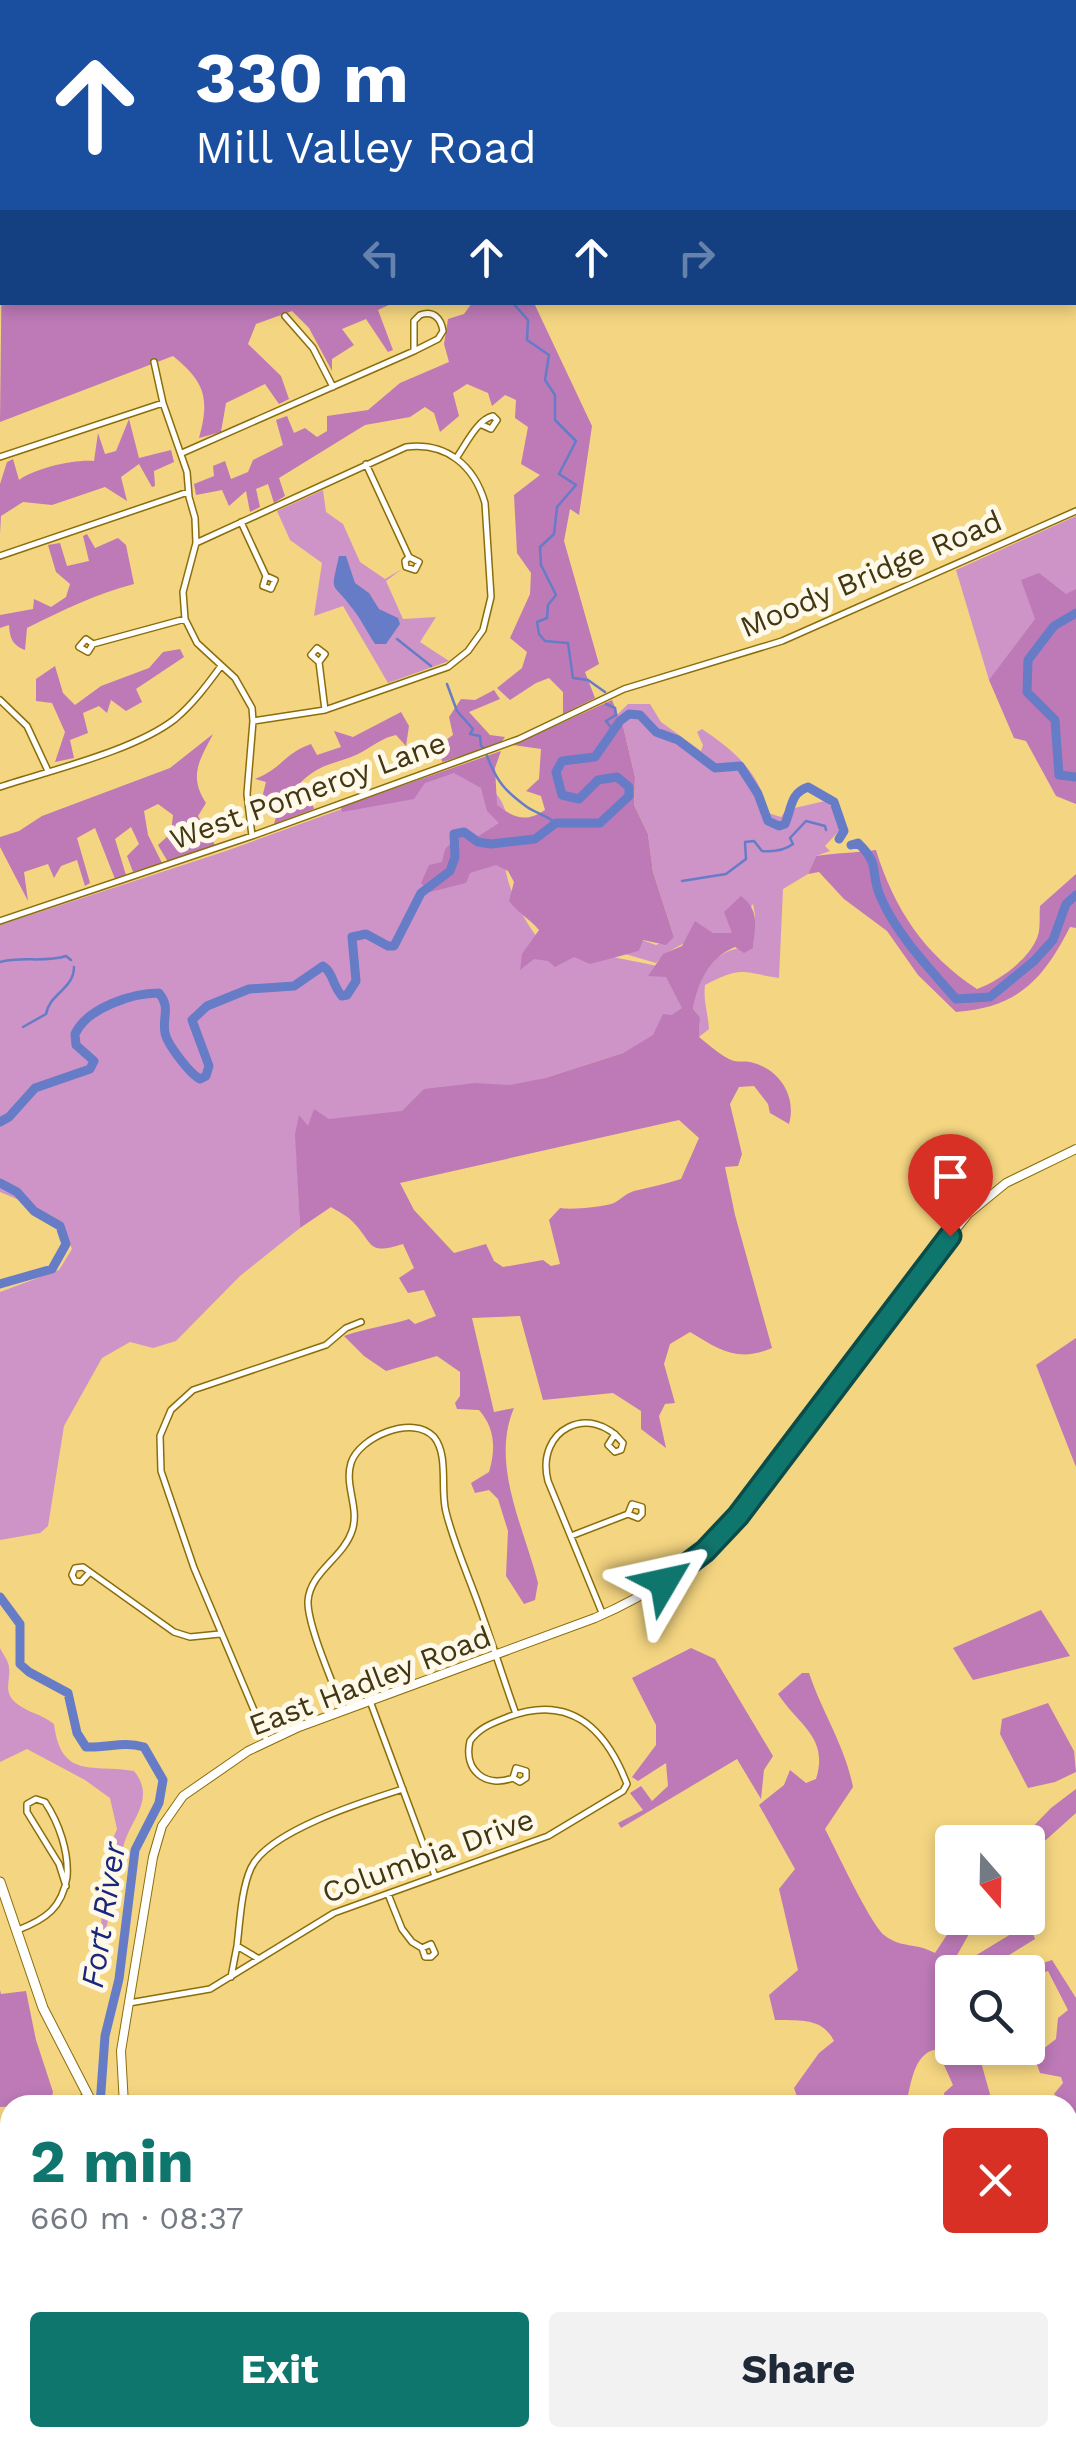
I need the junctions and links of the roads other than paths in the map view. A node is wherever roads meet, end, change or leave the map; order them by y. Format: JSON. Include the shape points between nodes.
{"nodes":[{"id":1,"x":285,"y":316,"type":"dead end"},
{"id":2,"x":414,"y":351,"type":"junction"},
{"id":3,"x":154,"y":362,"type":"dead end"},
{"id":4,"x":333,"y":386,"type":"junction"},
{"id":5,"x":164,"y":403,"type":"junction"},
{"id":6,"x":480,"y":424,"type":"dead end"},
{"id":7,"x":182,"y":453,"type":"junction"},
{"id":8,"x":0,"y":457,"type":"edge"},
{"id":9,"x":457,"y":458,"type":"junction"},
{"id":10,"x":365,"y":463,"type":"junction"},
{"id":11,"x":188,"y":492,"type":"junction"},
{"id":12,"x":1076,"y":511,"type":"edge"},
{"id":13,"x":240,"y":522,"type":"junction"},
{"id":14,"x":196,"y":542,"type":"junction"},
{"id":15,"x":0,"y":556,"type":"edge"},
{"id":16,"x":410,"y":557,"type":"dead end"},
{"id":17,"x":266,"y":576,"type":"dead end"},
{"id":18,"x":185,"y":619,"type":"junction"},
{"id":19,"x":93,"y":644,"type":"dead end"},
{"id":20,"x":319,"y":662,"type":"dead end"},
{"id":21,"x":222,"y":666,"type":"junction"},
{"id":22,"x":624,"y":689,"type":"joint"},
{"id":23,"x":0,"y":700,"type":"edge"},
{"id":24,"x":325,"y":710,"type":"junction"},
{"id":25,"x":254,"y":721,"type":"junction"},
{"id":26,"x":48,"y":771,"type":"junction"},
{"id":27,"x":0,"y":787,"type":"edge"},
{"id":28,"x":252,"y":836,"type":"junction"},
{"id":29,"x":0,"y":920,"type":"edge"},
{"id":30,"x":1076,"y":1149,"type":"edge"},
{"id":31,"x":361,"y":1322,"type":"dead end"},
{"id":32,"x":615,"y":1434,"type":"dead end"},
{"id":33,"x":628,"y":1514,"type":"dead end"},
{"id":34,"x":571,"y":1536,"type":"junction"},
{"id":35,"x":90,"y":1572,"type":"dead end"},
{"id":36,"x":602,"y":1615,"type":"junction"},
{"id":37,"x":220,"y":1634,"type":"junction"},
{"id":38,"x":495,"y":1656,"type":"junction"},
{"id":39,"x":370,"y":1701,"type":"junction"},
{"id":40,"x":343,"y":1710,"type":"junction"},
{"id":41,"x":516,"y":1714,"type":"junction"},
{"id":42,"x":266,"y":1741,"type":"junction"},
{"id":43,"x":514,"y":1778,"type":"dead end"},
{"id":44,"x":403,"y":1790,"type":"junction"},
{"id":45,"x":436,"y":1876,"type":"junction"},
{"id":46,"x":0,"y":1882,"type":"edge"},
{"id":47,"x":66,"y":1886,"type":"junction"},
{"id":48,"x":388,"y":1894,"type":"junction"},
{"id":49,"x":18,"y":1930,"type":"junction"},
{"id":50,"x":237,"y":1946,"type":"junction"},
{"id":51,"x":422,"y":1948,"type":"dead end"},
{"id":52,"x":259,"y":1959,"type":"junction"},
{"id":53,"x":231,"y":1978,"type":"junction"},
{"id":54,"x":130,"y":2003,"type":"junction"},
{"id":55,"x":87,"y":2094,"type":"edge"},
{"id":56,"x":123,"y":2095,"type":"edge"}],
"edges":[{"from":1,"to":4,"type":"street"},
{"from":2,"to":2,"type":"street","via":[[442,335],[432,313],[414,321]]},
{"from":2,"to":4,"type":"street"},
{"from":3,"to":5,"type":"street"},
{"from":4,"to":7,"type":"street"},
{"from":5,"to":7,"type":"street"},
{"from":5,"to":8,"type":"street"},
{"from":6,"to":9,"type":"street"},
{"from":7,"to":11,"type":"street"},
{"from":9,"to":10,"type":"street","via":[[416,446]]},
{"from":9,"to":24,"type":"street","via":[[485,502],[491,597],[483,630],[448,667]]},
{"from":10,"to":13,"type":"street"},
{"from":10,"to":16,"type":"street"},
{"from":11,"to":14,"type":"street"},
{"from":11,"to":15,"type":"street"},
{"from":12,"to":22,"type":"street","name":"Moody Bridge Road","via":[[782,641]]},
{"from":13,"to":14,"type":"street"},
{"from":13,"to":17,"type":"street"},
{"from":14,"to":18,"type":"street","via":[[183,592]]},
{"from":18,"to":19,"type":"street"},
{"from":18,"to":21,"type":"street","via":[[197,643]]},
{"from":20,"to":24,"type":"street"},
{"from":21,"to":25,"type":"street","via":[[244,691]]},
{"from":21,"to":26,"type":"street","via":[[158,730]]},
{"from":22,"to":28,"type":"street","name":"West Pomeroy Lane","via":[[519,739]]},
{"from":23,"to":26,"type":"street","via":[[27,726]]},
{"from":24,"to":25,"type":"street"},
{"from":25,"to":28,"type":"street","via":[[247,794]]},
{"from":26,"to":27,"type":"street"},
{"from":28,"to":29,"type":"street","name":"West Pomeroy Lane"},
{"from":30,"to":36,"type":"street","name":"East Hadley Road","via":[[1006,1183],[968,1214],[716,1542],[651,1590]]},
{"from":31,"to":37,"type":"street","via":[[324,1346],[198,1387],[165,1421],[160,1466]]},
{"from":32,"to":34,"type":"street","via":[[582,1424],[560,1432],[549,1446],[547,1476]]},
{"from":33,"to":34,"type":"street"},
{"from":34,"to":36,"type":"street"},
{"from":35,"to":37,"type":"street","via":[[162,1626],[190,1637]]},
{"from":36,"to":38,"type":"street","name":"East Hadley Road"},
{"from":37,"to":42,"type":"street"},
{"from":38,"to":39,"type":"street","name":"East Hadley Road"},
{"from":38,"to":40,"type":"street","via":[[446,1511],[441,1453],[420,1428],[404,1428],[368,1441],[353,1458],[352,1531],[316,1578],[308,1603]]},
{"from":38,"to":41,"type":"street"},
{"from":39,"to":40,"type":"street","name":"East Hadley Road"},
{"from":39,"to":44,"type":"street"},
{"from":40,"to":42,"type":"street","name":"East Hadley Road"},
{"from":41,"to":43,"type":"street","via":[[481,1728],[468,1751],[483,1779]]},
{"from":41,"to":45,"type":"street","name":"Columbia Drive","via":[[550,1708],[580,1718],[626,1784],[556,1832]]},
{"from":42,"to":54,"type":"street","name":"East Hadley Road","via":[[195,1785],[165,1821],[152,1857]]},
{"from":44,"to":45,"type":"street"},
{"from":44,"to":50,"type":"street","via":[[318,1819],[262,1854],[249,1872]]},
{"from":45,"to":48,"type":"street","name":"Columbia Drive"},
{"from":46,"to":49,"type":"main road"},
{"from":47,"to":47,"type":"street","via":[[60,1834],[47,1805],[34,1800],[28,1813]]},
{"from":47,"to":49,"type":"street","via":[[50,1914]]},
{"from":48,"to":51,"type":"street","via":[[406,1936]]},
{"from":48,"to":52,"type":"street","name":"Columbia Drive","via":[[320,1920]]},
{"from":49,"to":55,"type":"main road","via":[[43,2008]]},
{"from":50,"to":52,"type":"street"},
{"from":50,"to":53,"type":"street"},
{"from":52,"to":53,"type":"street","name":"Columbia Drive"},
{"from":53,"to":54,"type":"street","name":"Columbia Drive","via":[[206,1990]]},
{"from":54,"to":56,"type":"street","name":"East Hadley Road","via":[[121,2058]]}]}
